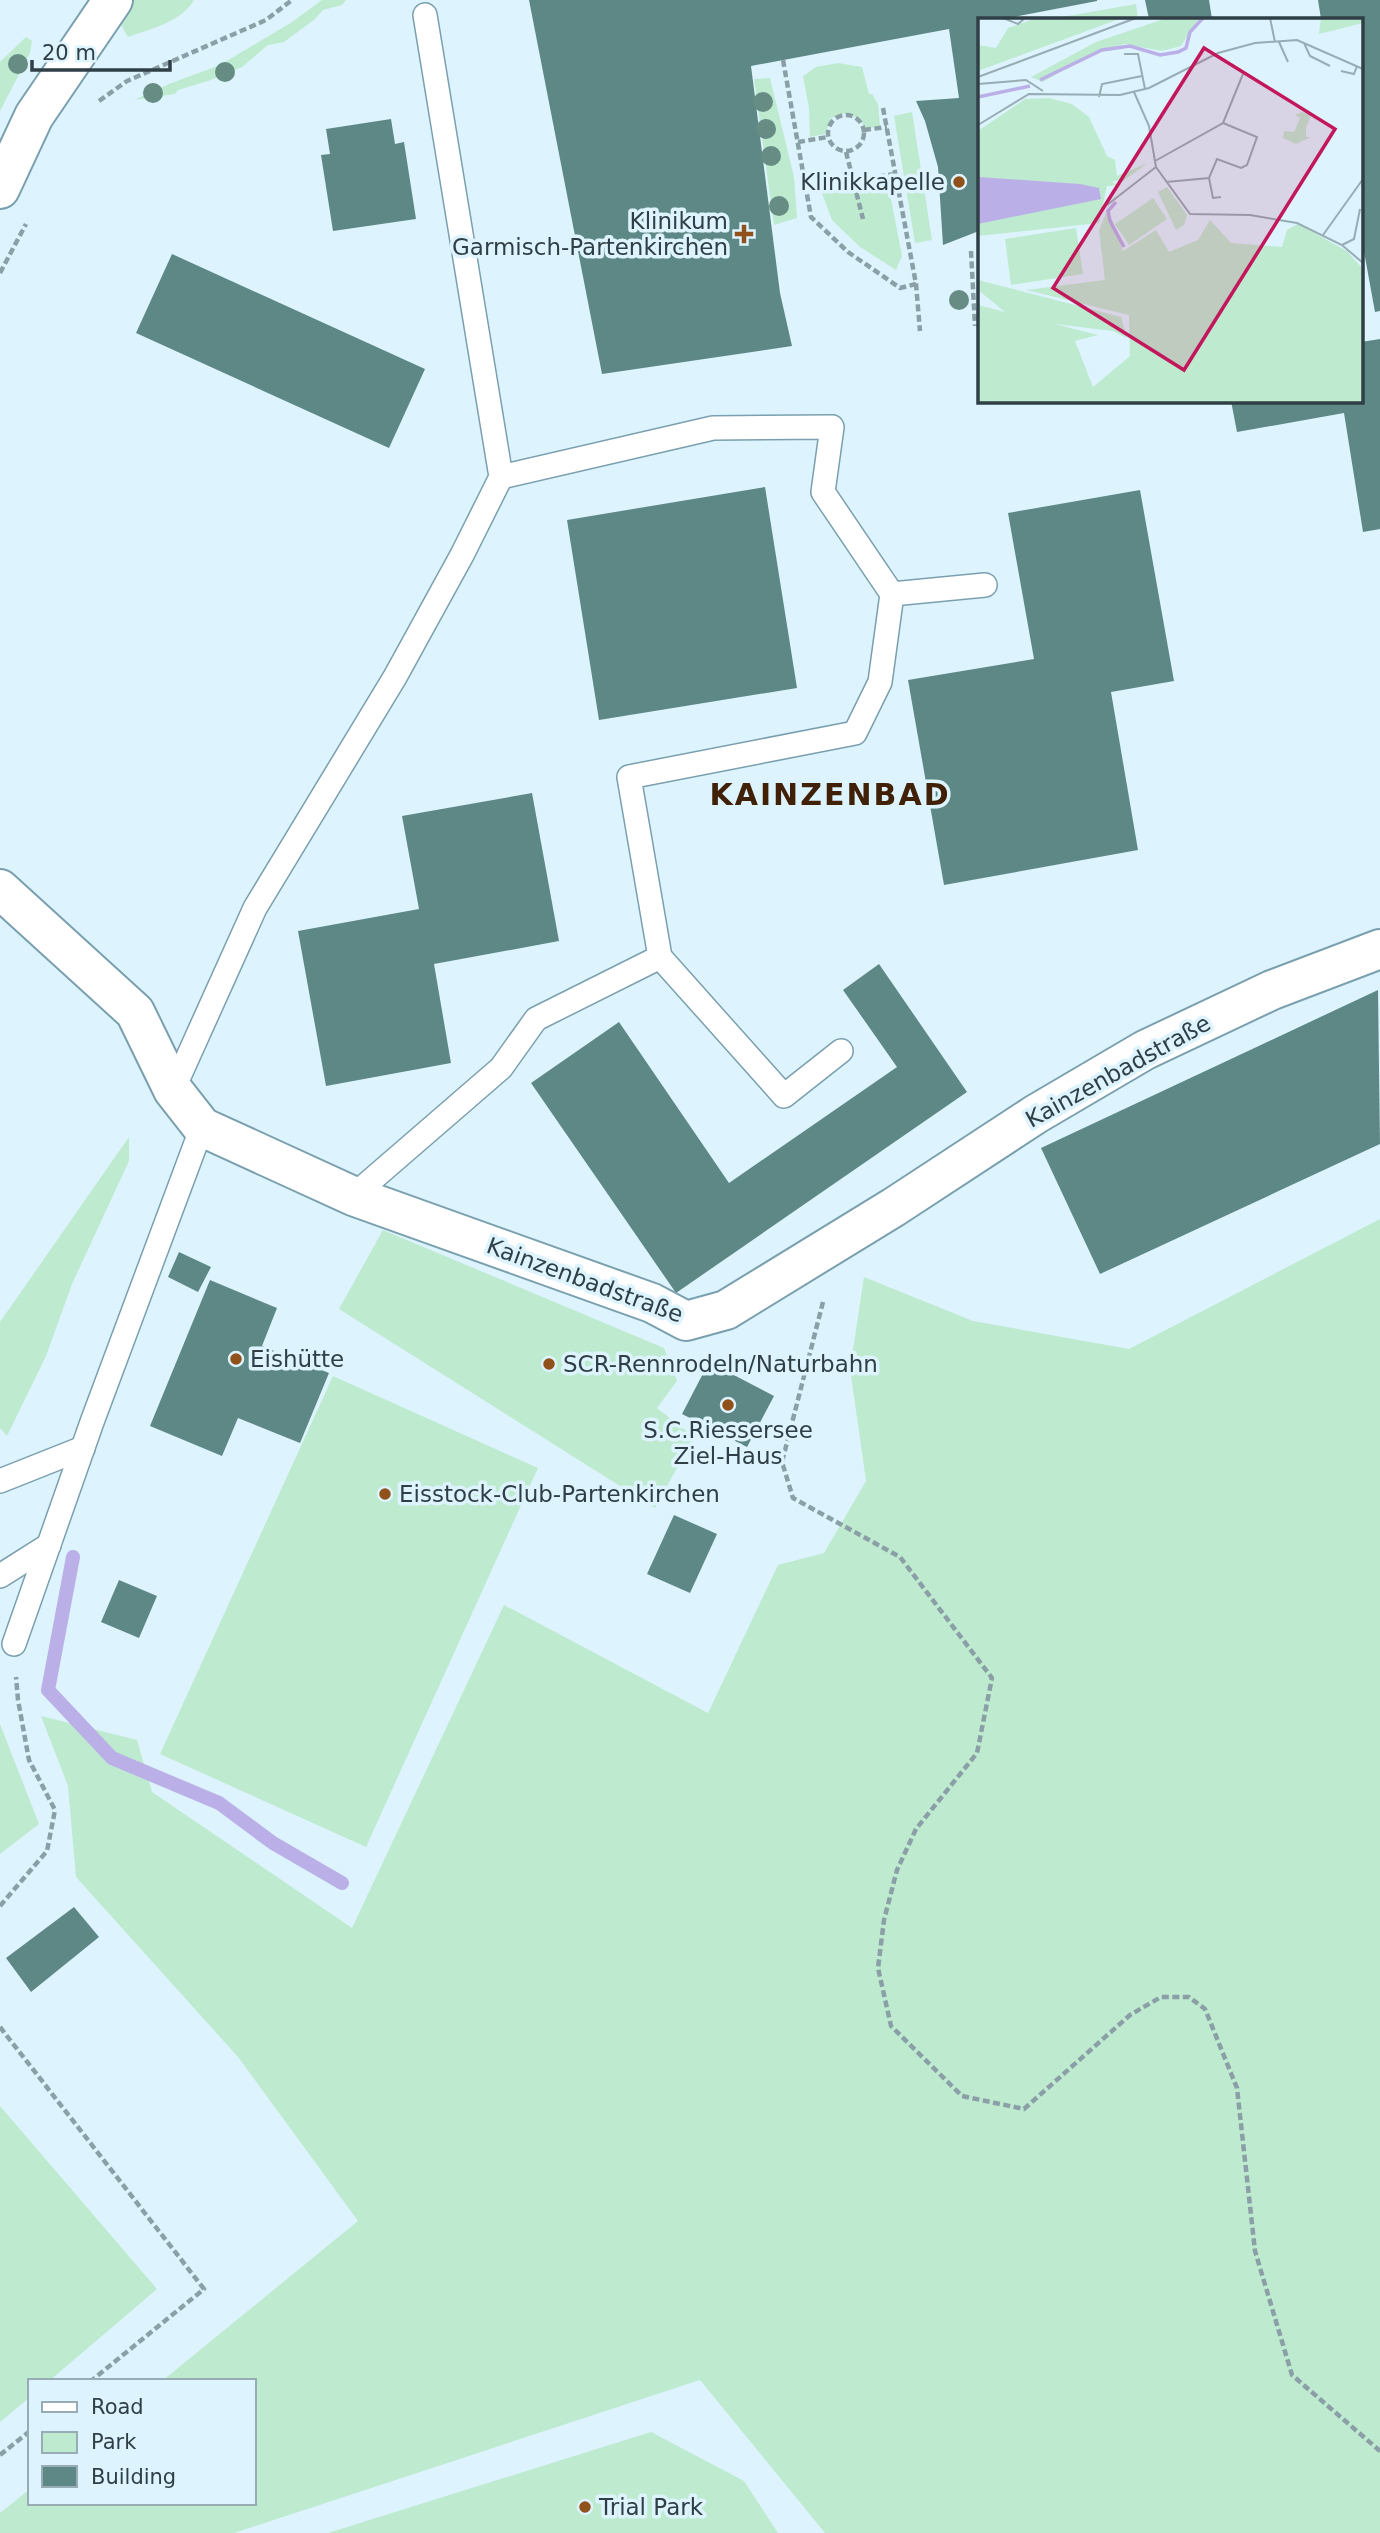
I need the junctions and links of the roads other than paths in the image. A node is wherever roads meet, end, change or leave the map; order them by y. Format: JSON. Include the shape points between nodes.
{"nodes":[{"id":1,"x":113,"y":0,"type":"edge"},
{"id":2,"x":425,"y":15,"type":"dead end"},
{"id":3,"x":0,"y":189,"type":"edge"},
{"id":4,"x":501,"y":477,"type":"junction"},
{"id":5,"x":985,"y":585,"type":"dead end"},
{"id":6,"x":892,"y":594,"type":"junction"},
{"id":7,"x":0,"y":889,"type":"edge"},
{"id":8,"x":1380,"y":949,"type":"edge"},
{"id":9,"x":660,"y":957,"type":"junction"},
{"id":10,"x":841,"y":1051,"type":"dead end"},
{"id":11,"x":173,"y":1090,"type":"junction"},
{"id":12,"x":201,"y":1127,"type":"junction"},
{"id":13,"x":353,"y":1196,"type":"junction"},
{"id":14,"x":83,"y":1448,"type":"junction"},
{"id":15,"x":0,"y":1480,"type":"edge"},
{"id":16,"x":49,"y":1545,"type":"junction"},
{"id":17,"x":0,"y":1576,"type":"edge"},
{"id":18,"x":14,"y":1644,"type":"road end"}],
"edges":[{"from":1,"to":3,"type":"street","via":[[34,116]]},
{"from":2,"to":4,"type":"lane"},
{"from":4,"to":6,"type":"lane","via":[[713,428],[832,427],[823,492]]},
{"from":4,"to":11,"type":"lane","via":[[395,677],[255,908]]},
{"from":5,"to":6,"type":"lane"},
{"from":6,"to":9,"type":"lane","via":[[880,682],[855,733],[629,777]]},
{"from":7,"to":11,"type":"street","name":"Kainzenbadstraße","via":[[135,1012]]},
{"from":8,"to":13,"type":"street","name":"Kainzenbadstraße","via":[[1272,990],[1145,1050],[726,1310],[686,1321],[652,1303]]},
{"from":9,"to":10,"type":"lane","via":[[783,1096]]},
{"from":9,"to":13,"type":"lane","via":[[536,1019],[500,1068]]},
{"from":11,"to":12,"type":"street","name":"Kainzenbadstraße"},
{"from":12,"to":13,"type":"street","name":"Kainzenbadstraße"},
{"from":12,"to":14,"type":"lane"},
{"from":14,"to":15,"type":"lane"},
{"from":14,"to":16,"type":"lane"},
{"from":16,"to":17,"type":"lane"},
{"from":16,"to":18,"type":"lane"}]}
